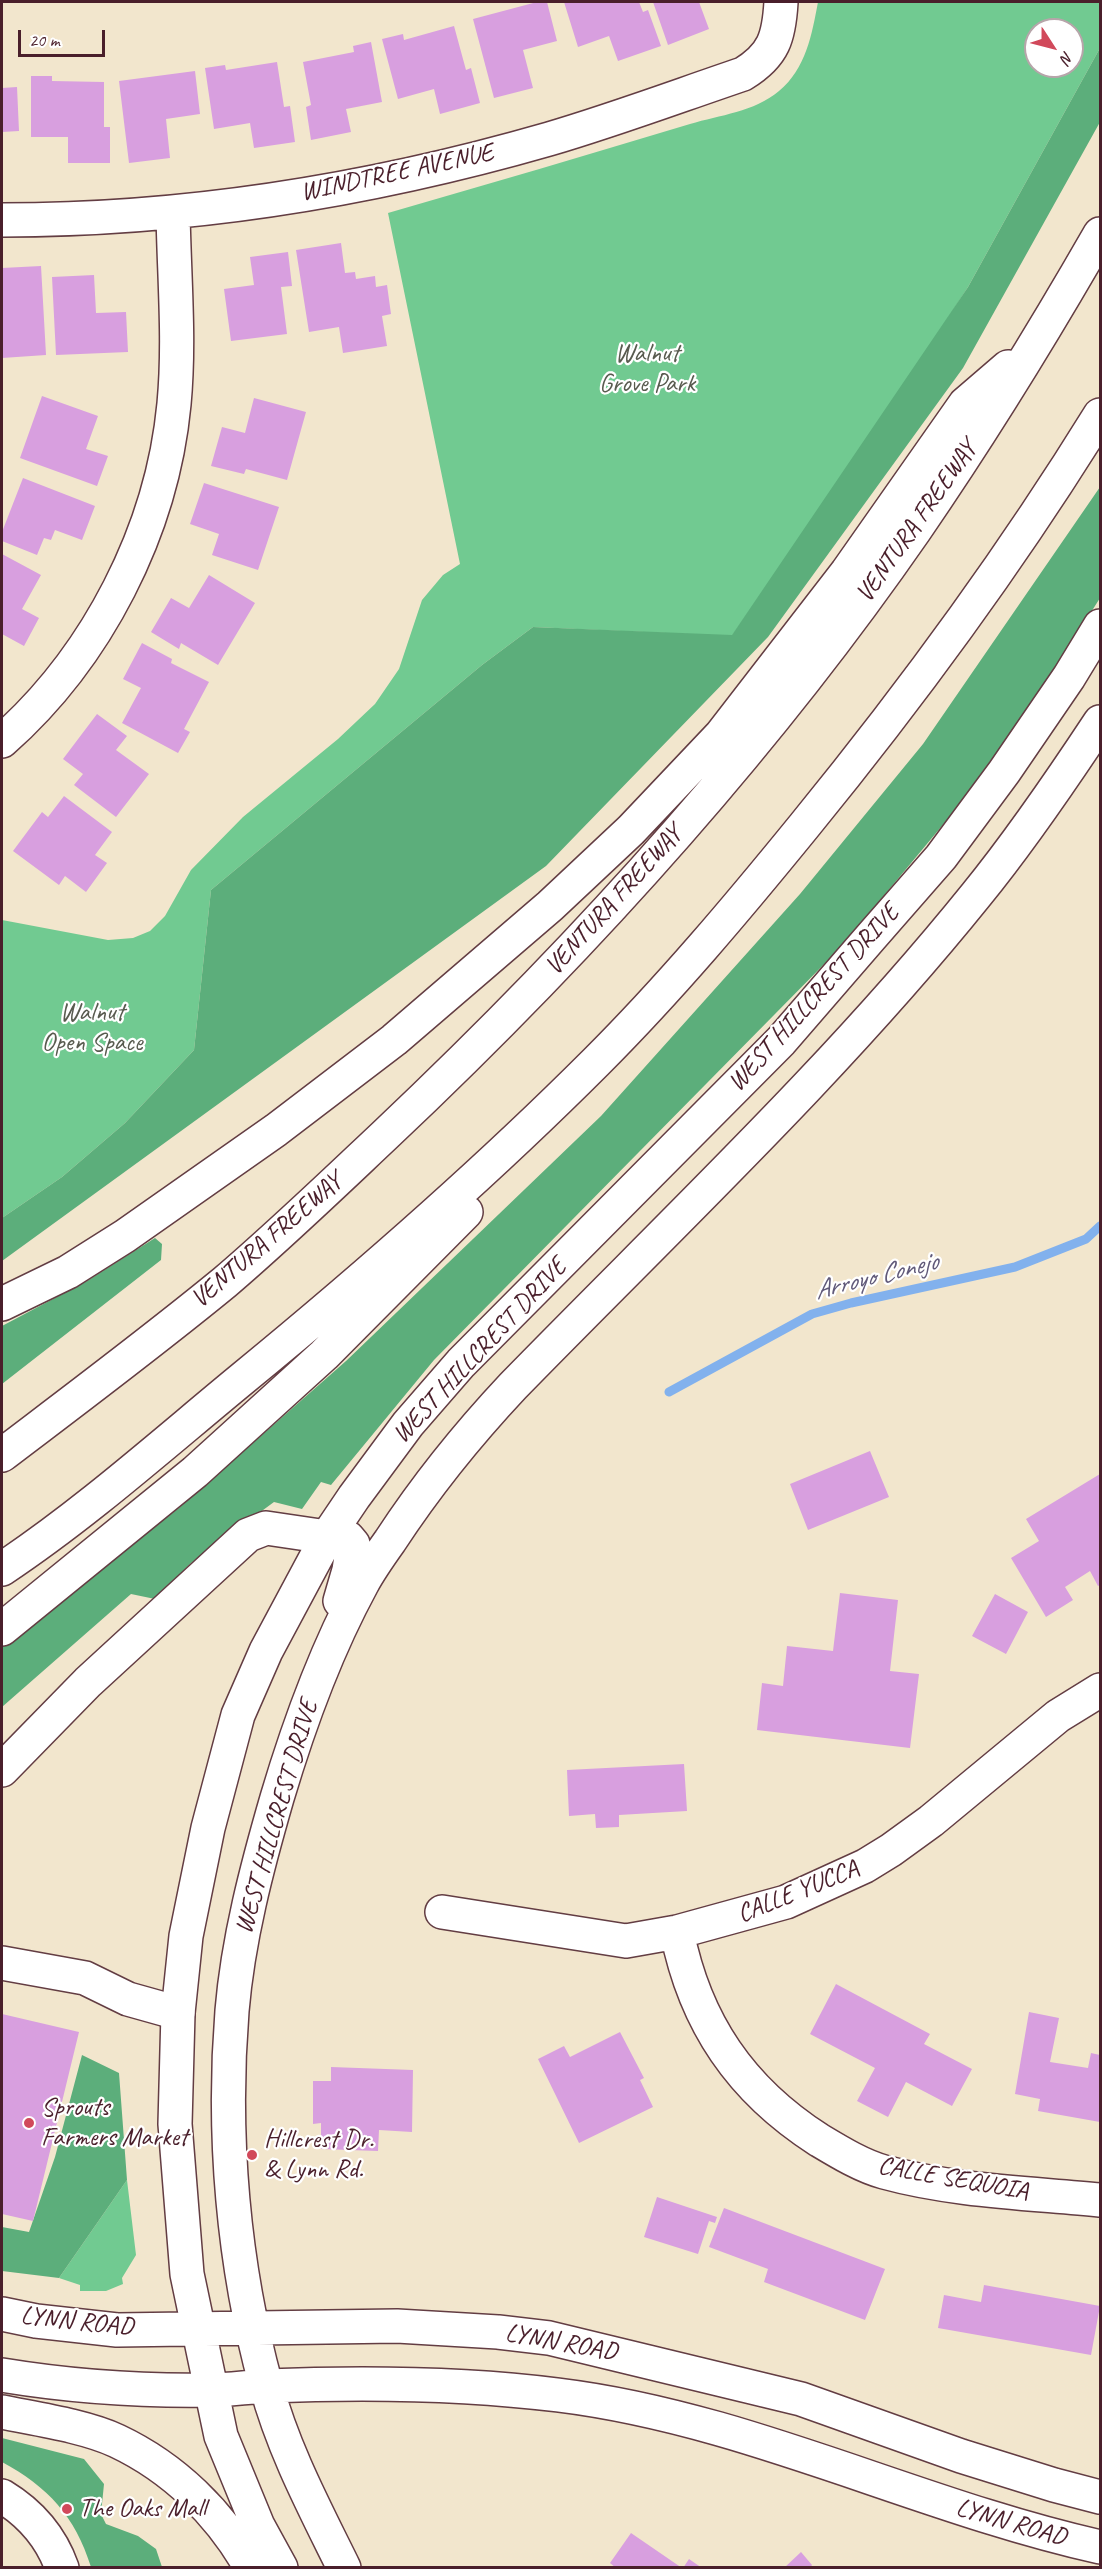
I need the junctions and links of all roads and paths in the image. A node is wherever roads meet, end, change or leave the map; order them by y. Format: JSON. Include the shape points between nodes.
{"nodes":[{"id":1,"x":781,"y":2,"type":"edge"},
{"id":2,"x":173,"y":212,"type":"junction"},
{"id":3,"x":2,"y":220,"type":"edge"},
{"id":4,"x":1101,"y":234,"type":"edge"},
{"id":5,"x":1038,"y":341,"type":"junction"},
{"id":6,"x":1101,"y":415,"type":"edge"},
{"id":7,"x":1101,"y":626,"type":"edge"},
{"id":8,"x":1101,"y":722,"type":"edge"},
{"id":9,"x":2,"y":741,"type":"edge"},
{"id":10,"x":597,"y":1062,"type":"junction"},
{"id":11,"x":2,"y":1304,"type":"edge"},
{"id":12,"x":2,"y":1455,"type":"edge"},
{"id":13,"x":327,"y":1537,"type":"junction"},
{"id":14,"x":2,"y":1569,"type":"edge"},
{"id":15,"x":2,"y":1629,"type":"edge"},
{"id":16,"x":330,"y":1650,"type":"junction"},
{"id":17,"x":1101,"y":1690,"type":"edge"},
{"id":18,"x":2,"y":1770,"type":"edge"},
{"id":19,"x":441,"y":1912,"type":"dead end"},
{"id":20,"x":677,"y":1932,"type":"junction"},
{"id":21,"x":2,"y":1963,"type":"edge"},
{"id":22,"x":178,"y":2013,"type":"junction"},
{"id":23,"x":1101,"y":2200,"type":"edge"},
{"id":24,"x":2,"y":2314,"type":"edge"},
{"id":25,"x":254,"y":2328,"type":"junction"},
{"id":26,"x":198,"y":2329,"type":"junction"},
{"id":27,"x":2,"y":2375,"type":"edge"},
{"id":28,"x":266,"y":2386,"type":"junction"},
{"id":29,"x":211,"y":2390,"type":"junction"},
{"id":30,"x":2,"y":2412,"type":"edge"},
{"id":31,"x":2,"y":2496,"type":"edge"},
{"id":32,"x":1101,"y":2496,"type":"edge"},
{"id":33,"x":1101,"y":2547,"type":"edge"},
{"id":34,"x":62,"y":2568,"type":"edge"},
{"id":35,"x":251,"y":2568,"type":"edge"},
{"id":36,"x":281,"y":2568,"type":"edge"},
{"id":37,"x":344,"y":2568,"type":"edge"}],
"edges":[{"from":1,"to":2,"type":"main road","name":"WINDTREE AVENUE","via":[[780,26],[772,49],[743,74],[549,139],[407,175]]},
{"from":2,"to":3,"type":"main road","name":"WINDTREE AVENUE"},
{"from":2,"to":9,"type":"main road","via":[[174,403],[151,513],[125,575],[73,664],[50,695]]},
{"from":4,"to":5,"type":"main road","name":"VENTURA FREEWAY"},
{"from":5,"to":11,"type":"main road","via":[[965,404],[847,572],[721,735],[631,830],[550,906],[394,1040],[276,1130],[125,1236],[68,1272]]},
{"from":5,"to":12,"type":"main road","name":"VENTURA FREEWAY","via":[[915,530],[817,663],[626,891],[480,1046],[316,1200],[153,1340]]},
{"from":6,"to":10,"type":"main road","via":[[961,626],[867,748],[747,895]]},
{"from":7,"to":13,"type":"main road","name":"WEST HILLCREST DRIVE","via":[[1004,772],[940,857],[781,1041],[461,1364],[408,1424]]},
{"from":8,"to":16,"type":"main road","name":"WEST HILLCREST DRIVE","via":[[1030,826],[977,894],[840,1053],[473,1429],[363,1581]]},
{"from":10,"to":14,"type":"main road","via":[[418,1229],[290,1340],[47,1539]]},
{"from":10,"to":15,"type":"main road","via":[[447,1233],[324,1355],[195,1472]]},
{"from":13,"to":16,"type":"main road","via":[[348,1538],[353,1544]]},
{"from":13,"to":18,"type":"main road","via":[[266,1528],[248,1535],[88,1682]]},
{"from":13,"to":22,"type":"main road","name":"WEST HILLCREST DRIVE","via":[[266,1651],[238,1715],[198,1875],[186,1936]]},
{"from":16,"to":25,"type":"main road","name":"WEST HILLCREST DRIVE","via":[[290,1756],[266,1836],[232,2008],[228,2093],[231,2163],[242,2275]]},
{"from":17,"to":20,"type":"main road","name":"CALLE YUCCA","via":[[1058,1716],[931,1821],[865,1866],[786,1902]]},
{"from":19,"to":20,"type":"main road","name":"CALLE YUCCA","via":[[626,1941]]},
{"from":20,"to":23,"type":"main road","name":"CALLE SEQUOIA","via":[[700,2008],[724,2053],[756,2091],[796,2125],[837,2151],[883,2172],[952,2185]]},
{"from":21,"to":22,"type":"main road","via":[[85,1978],[128,2000]]},
{"from":22,"to":26,"type":"main road","name":"WEST HILLCREST DRIVE","via":[[175,2124],[187,2274]]},
{"from":24,"to":26,"type":"main road","name":"LYNN ROAD","via":[[117,2330]]},
{"from":25,"to":26,"type":"main road","name":"LYNN ROAD"},
{"from":25,"to":28,"type":"main road","name":"WEST HILLCREST DRIVE"},
{"from":25,"to":32,"type":"main road","name":"LYNN ROAD","via":[[397,2326],[549,2338],[801,2398],[961,2456]]},
{"from":26,"to":29,"type":"main road","name":"WEST HILLCREST DRIVE"},
{"from":27,"to":29,"type":"main road","name":"LYNN ROAD","via":[[36,2381]]},
{"from":28,"to":29,"type":"main road","name":"LYNN ROAD"},
{"from":28,"to":33,"type":"main road","name":"LYNN ROAD","via":[[500,2388],[628,2407],[734,2432],[968,2512]]},
{"from":28,"to":37,"type":"main road","name":"WEST HILLCREST DRIVE","via":[[302,2480]]},
{"from":29,"to":36,"type":"main road","name":"WEST HILLCREST DRIVE","via":[[221,2436],[258,2526]]},
{"from":30,"to":35,"type":"main road","via":[[115,2440],[148,2459],[216,2515]]},
{"from":31,"to":34,"type":"main road","via":[[31,2517],[49,2539]]}]}
